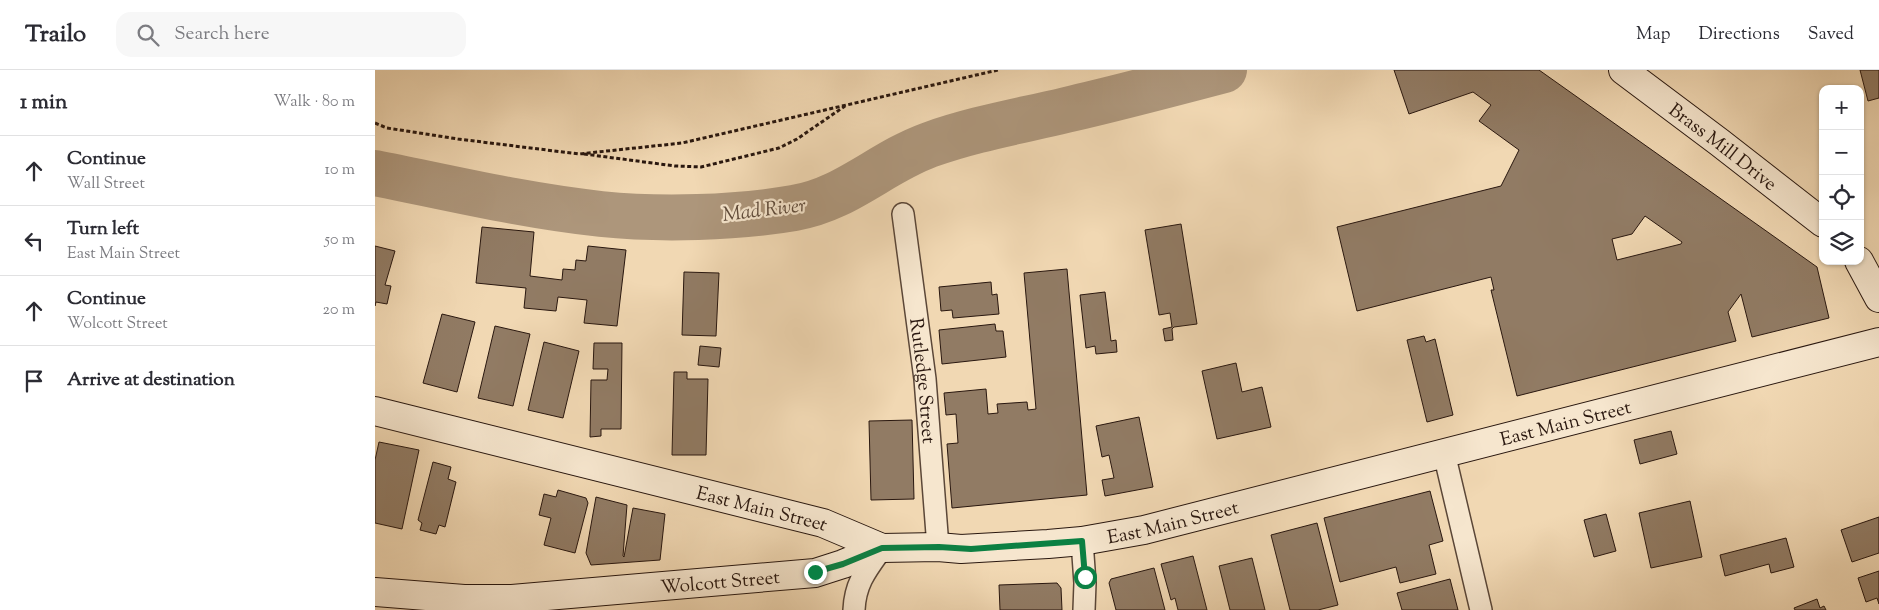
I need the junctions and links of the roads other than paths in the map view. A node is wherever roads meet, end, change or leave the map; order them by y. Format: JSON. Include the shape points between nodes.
{"nodes":[{"id":1,"x":1623,"y":70,"type":"edge"},
{"id":2,"x":903,"y":214,"type":"dead end"},
{"id":3,"x":1819,"y":220,"type":"edge"},
{"id":4,"x":1861,"y":265,"type":"edge"},
{"id":5,"x":1879,"y":298,"type":"edge"},
{"id":6,"x":1879,"y":342,"type":"edge"},
{"id":7,"x":375,"y":411,"type":"edge"},
{"id":8,"x":1444,"y":453,"type":"junction"},
{"id":9,"x":1082,"y":541,"type":"junction"},
{"id":10,"x":939,"y":547,"type":"junction"},
{"id":11,"x":882,"y":548,"type":"junction"},
{"id":12,"x":375,"y":592,"type":"edge"},
{"id":13,"x":854,"y":610,"type":"edge"},
{"id":14,"x":1084,"y":610,"type":"edge"},
{"id":15,"x":1481,"y":610,"type":"edge"}],
"edges":[{"from":1,"to":3,"type":"main road","name":"Brass Mill Drive"},
{"from":2,"to":10,"type":"street","name":"Rutledge Street","via":[[925,379]]},
{"from":4,"to":5,"type":"main road"},
{"from":6,"to":8,"type":"main road","name":"East Main Street"},
{"from":7,"to":11,"type":"main road","name":"East Main Street","via":[[823,523]]},
{"from":8,"to":9,"type":"main road","name":"East Main Street","via":[[1145,530]]},
{"from":8,"to":15,"type":"street"},
{"from":9,"to":10,"type":"main road","name":"East Main Street","via":[[961,550]]},
{"from":9,"to":14,"type":"street"},
{"from":10,"to":11,"type":"main road","name":"East Main Street"},
{"from":11,"to":12,"type":"main road","name":"Wolcott Street","via":[[815,572],[546,597],[464,599]]},
{"from":11,"to":13,"type":"street","via":[[860,579]]}]}
